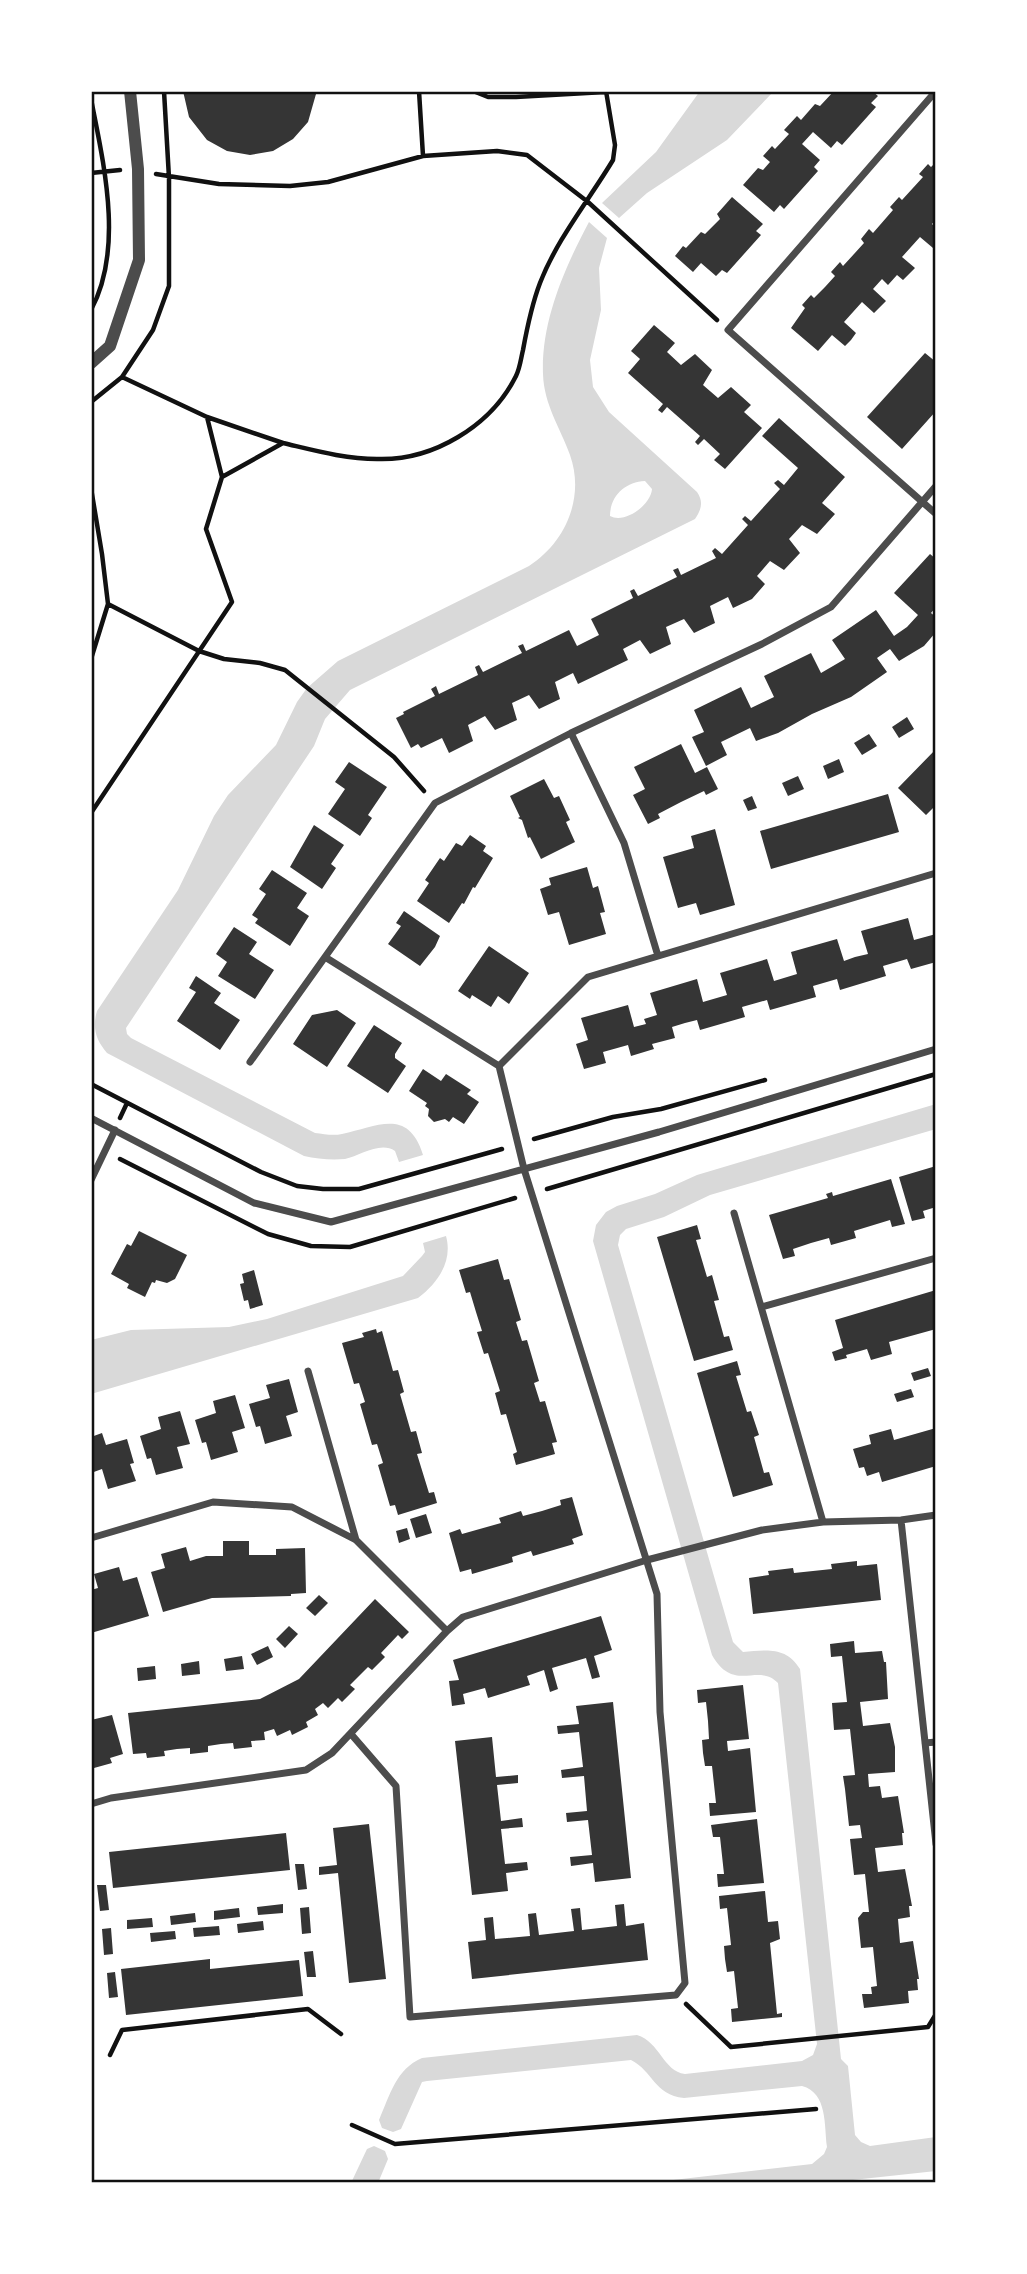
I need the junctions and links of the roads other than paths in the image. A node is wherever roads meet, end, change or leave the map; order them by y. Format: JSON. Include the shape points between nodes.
{"nodes":[{"id":1,"x":130,"y":91,"type":"edge"},
{"id":2,"x":936,"y":91,"type":"edge"},
{"id":3,"x":91,"y":363,"type":"edge"},
{"id":4,"x":936,"y":486,"type":"edge"},
{"id":5,"x":922,"y":501,"type":"junction"},
{"id":6,"x":936,"y":514,"type":"edge"},
{"id":7,"x":571,"y":733,"type":"junction"},
{"id":8,"x":936,"y":873,"type":"edge"},
{"id":9,"x":657,"y":956,"type":"junction"},
{"id":10,"x":325,"y":957,"type":"junction"},
{"id":11,"x":936,"y":1048,"type":"edge"},
{"id":12,"x":250,"y":1062,"type":"dead end"},
{"id":13,"x":499,"y":1066,"type":"junction"},
{"id":14,"x":91,"y":1118,"type":"edge"},
{"id":15,"x":115,"y":1130,"type":"junction"},
{"id":16,"x":524,"y":1169,"type":"junction"},
{"id":17,"x":91,"y":1180,"type":"edge"},
{"id":18,"x":734,"y":1213,"type":"dead end"},
{"id":19,"x":936,"y":1258,"type":"edge"},
{"id":20,"x":762,"y":1307,"type":"junction"},
{"id":21,"x":308,"y":1371,"type":"dead end"},
{"id":22,"x":936,"y":1515,"type":"edge"},
{"id":23,"x":901,"y":1520,"type":"junction"},
{"id":24,"x":823,"y":1522,"type":"junction"},
{"id":25,"x":91,"y":1538,"type":"edge"},
{"id":26,"x":356,"y":1540,"type":"junction"},
{"id":27,"x":647,"y":1560,"type":"junction"},
{"id":28,"x":447,"y":1631,"type":"junction"},
{"id":29,"x":351,"y":1734,"type":"junction"},
{"id":30,"x":936,"y":1742,"type":"edge"},
{"id":31,"x":925,"y":1743,"type":"junction"},
{"id":32,"x":91,"y":1804,"type":"edge"},
{"id":33,"x":936,"y":1844,"type":"edge"}],
"edges":[{"from":1,"to":3,"type":"street","via":[[138,169],[139,260],[110,346]]},
{"from":2,"to":5,"type":"street","via":[[729,330]]},
{"from":4,"to":5,"type":"street"},
{"from":5,"to":6,"type":"street"},
{"from":5,"to":7,"type":"street","via":[[831,607]]},
{"from":7,"to":9,"type":"street","via":[[624,843]]},
{"from":7,"to":10,"type":"street","via":[[435,803]]},
{"from":8,"to":9,"type":"street"},
{"from":9,"to":13,"type":"street","via":[[588,977]]},
{"from":10,"to":12,"type":"street"},
{"from":10,"to":13,"type":"street"},
{"from":11,"to":16,"type":"street"},
{"from":13,"to":16,"type":"street"},
{"from":14,"to":15,"type":"street"},
{"from":15,"to":16,"type":"street","via":[[254,1203],[331,1222]]},
{"from":15,"to":17,"type":"street"},
{"from":16,"to":27,"type":"street"},
{"from":18,"to":20,"type":"street"},
{"from":19,"to":20,"type":"street"},
{"from":20,"to":24,"type":"street"},
{"from":21,"to":26,"type":"street"},
{"from":22,"to":23,"type":"street"},
{"from":23,"to":24,"type":"street"},
{"from":23,"to":31,"type":"street"},
{"from":24,"to":27,"type":"street","via":[[762,1530]]},
{"from":25,"to":26,"type":"street","via":[[213,1502],[292,1507]]},
{"from":26,"to":28,"type":"street"},
{"from":27,"to":28,"type":"street","via":[[463,1617]]},
{"from":27,"to":29,"type":"street","via":[[657,1594],[660,1712],[685,1983],[676,1995],[410,2017],[396,1786]]},
{"from":28,"to":29,"type":"street"},
{"from":29,"to":32,"type":"street","via":[[306,1770]]},
{"from":30,"to":31,"type":"street"},
{"from":31,"to":33,"type":"street"}]}
